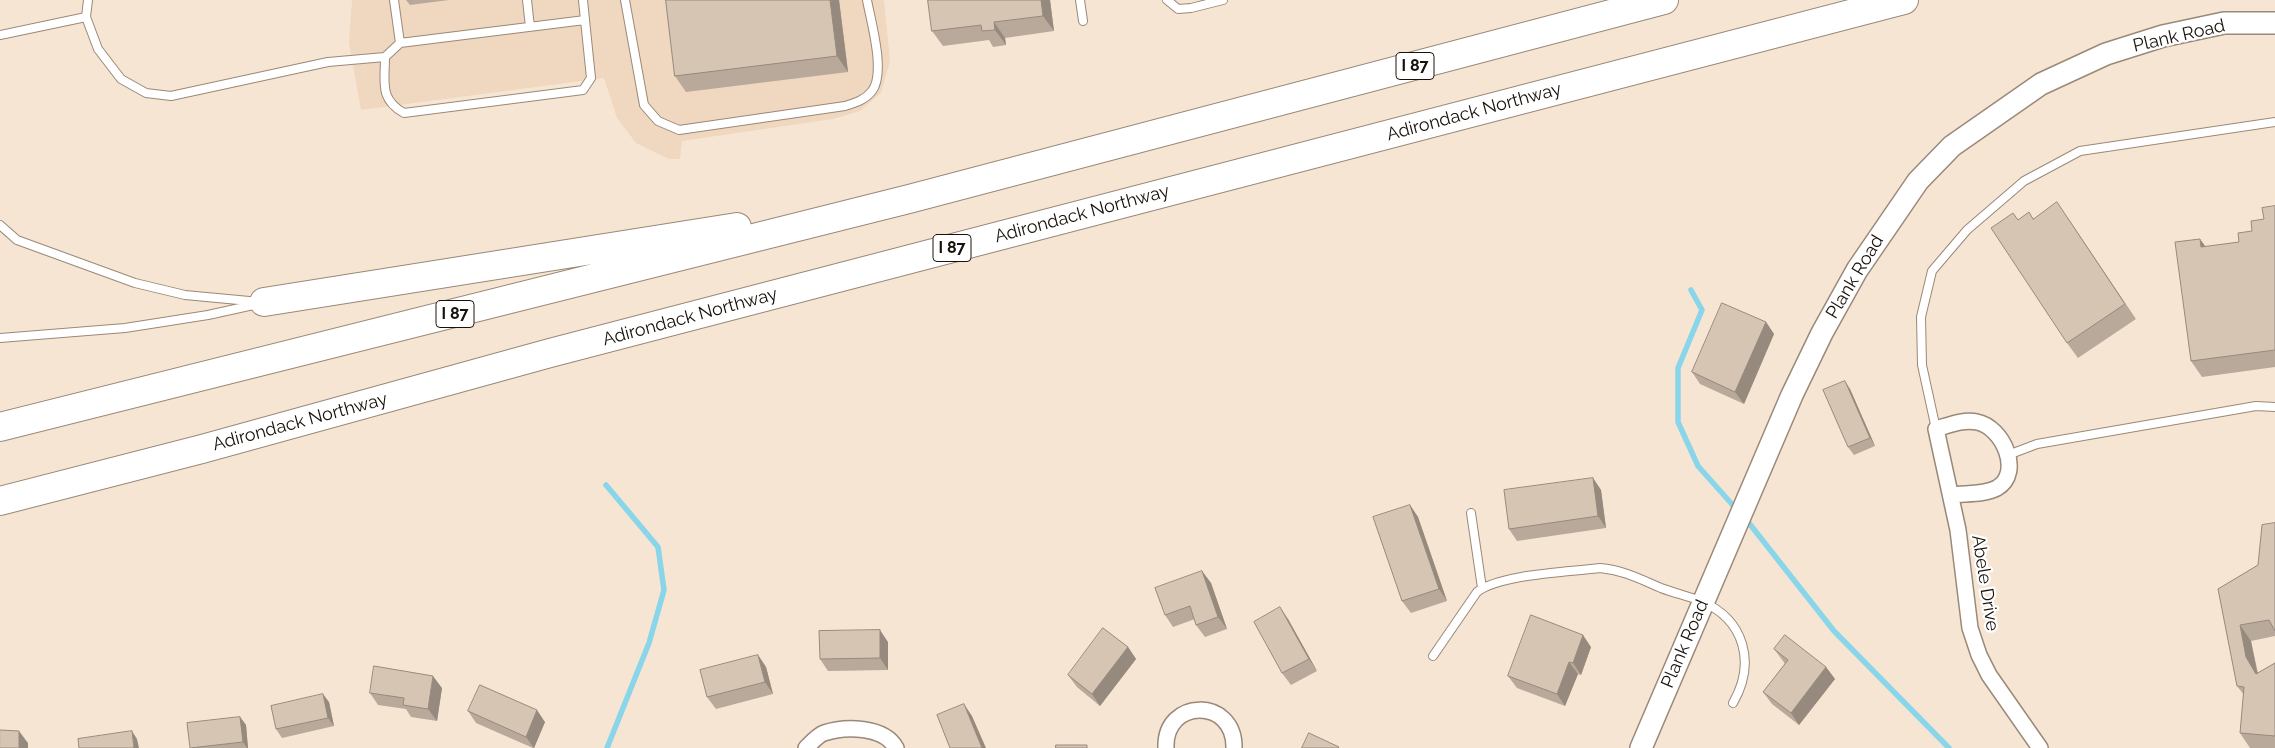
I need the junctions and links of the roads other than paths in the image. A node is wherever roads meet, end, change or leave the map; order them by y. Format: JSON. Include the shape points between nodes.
{"nodes":[{"id":1,"x":88,"y":0,"type":"edge"},
{"id":2,"x":394,"y":0,"type":"edge"},
{"id":3,"x":527,"y":0,"type":"edge"},
{"id":4,"x":583,"y":0,"type":"edge"},
{"id":5,"x":625,"y":0,"type":"edge"},
{"id":6,"x":866,"y":0,"type":"edge"},
{"id":7,"x":1080,"y":0,"type":"edge"},
{"id":8,"x":1167,"y":0,"type":"edge"},
{"id":9,"x":1223,"y":0,"type":"edge"},
{"id":10,"x":1664,"y":0,"type":"edge"},
{"id":11,"x":1904,"y":0,"type":"edge"},
{"id":12,"x":86,"y":17,"type":"junction"},
{"id":13,"x":585,"y":20,"type":"junction"},
{"id":14,"x":1083,"y":21,"type":"dead end"},
{"id":15,"x":2275,"y":23,"type":"edge"},
{"id":16,"x":530,"y":27,"type":"junction"},
{"id":17,"x":0,"y":35,"type":"edge"},
{"id":18,"x":400,"y":43,"type":"junction"},
{"id":19,"x":385,"y":57,"type":"junction"},
{"id":20,"x":2275,"y":122,"type":"edge"},
{"id":21,"x":909,"y":199,"type":"junction"},
{"id":22,"x":0,"y":225,"type":"edge"},
{"id":23,"x":264,"y":302,"type":"junction"},
{"id":24,"x":0,"y":338,"type":"edge"},
{"id":25,"x":2275,"y":407,"type":"edge"},
{"id":26,"x":0,"y":427,"type":"edge"},
{"id":27,"x":1936,"y":429,"type":"junction"},
{"id":28,"x":2008,"y":455,"type":"junction"},
{"id":29,"x":1951,"y":495,"type":"junction"},
{"id":30,"x":0,"y":501,"type":"edge"},
{"id":31,"x":1471,"y":513,"type":"dead end"},
{"id":32,"x":1482,"y":588,"type":"junction"},
{"id":33,"x":1702,"y":602,"type":"junction"},
{"id":34,"x":1433,"y":656,"type":"dead end"},
{"id":35,"x":1734,"y":703,"type":"dead end"},
{"id":36,"x":806,"y":748,"type":"edge"},
{"id":37,"x":896,"y":748,"type":"edge"},
{"id":38,"x":1166,"y":748,"type":"edge"},
{"id":39,"x":1234,"y":748,"type":"edge"},
{"id":40,"x":1641,"y":748,"type":"edge"},
{"id":41,"x":2040,"y":748,"type":"edge"}],
"edges":[{"from":1,"to":12,"type":"lane"},
{"from":2,"to":18,"type":"lane"},
{"from":3,"to":16,"type":"lane"},
{"from":4,"to":13,"type":"lane"},
{"from":5,"to":6,"type":"lane","via":[[644,105],[658,121],[679,130],[845,106],[863,100],[873,90],[879,74]]},
{"from":7,"to":14,"type":"lane"},
{"from":8,"to":9,"type":"lane","via":[[1178,9]]},
{"from":10,"to":21,"type":"highway","number":"I 87"},
{"from":11,"to":30,"type":"highway","name":"Adirondack Northway","number":"I 87","via":[[588,343]]},
{"from":12,"to":17,"type":"lane"},
{"from":12,"to":19,"type":"lane","via":[[98,49],[121,79],[146,92],[171,96],[328,62]]},
{"from":13,"to":16,"type":"lane"},
{"from":13,"to":19,"type":"lane","via":[[591,78],[583,90],[404,113],[392,106],[385,93]]},
{"from":15,"to":33,"type":"street","name":"Plank Road","via":[[2224,23],[2163,36],[2106,54],[2041,84],[1952,146],[1918,181],[1880,234],[1822,333]]},
{"from":16,"to":18,"type":"lane"},
{"from":18,"to":19,"type":"lane"},
{"from":20,"to":27,"type":"lane","via":[[2080,151],[2024,182],[1967,230],[1932,271],[1922,317],[1922,365]]},
{"from":21,"to":23,"type":"highway"},
{"from":21,"to":26,"type":"highway","number":"I 87"},
{"from":22,"to":23,"type":"lane","via":[[17,240],[135,283],[185,295]]},
{"from":23,"to":24,"type":"lane","via":[[125,328]]},
{"from":25,"to":28,"type":"lane","via":[[2256,406],[2037,444]]},
{"from":27,"to":28,"type":"street","via":[[1960,422],[1988,425],[2000,437]]},
{"from":27,"to":29,"type":"street","name":"Abele Drive"},
{"from":28,"to":29,"type":"street","via":[[2005,479],[1998,487]]},
{"from":29,"to":41,"type":"street","name":"Abele Drive","via":[[1970,628],[1979,655],[1989,675]]},
{"from":31,"to":32,"type":"lane"},
{"from":32,"to":33,"type":"lane","via":[[1505,580],[1600,568],[1628,573]]},
{"from":32,"to":34,"type":"lane"},
{"from":33,"to":35,"type":"lane","via":[[1727,616],[1742,641],[1745,658],[1742,688]]},
{"from":33,"to":40,"type":"street","name":"Plank Road"},
{"from":36,"to":37,"type":"street","via":[[822,733],[850,729],[874,732]]},
{"from":38,"to":39,"type":"street","via":[[1168,729],[1175,720],[1184,713],[1206,710],[1225,720],[1231,729]]}]}
